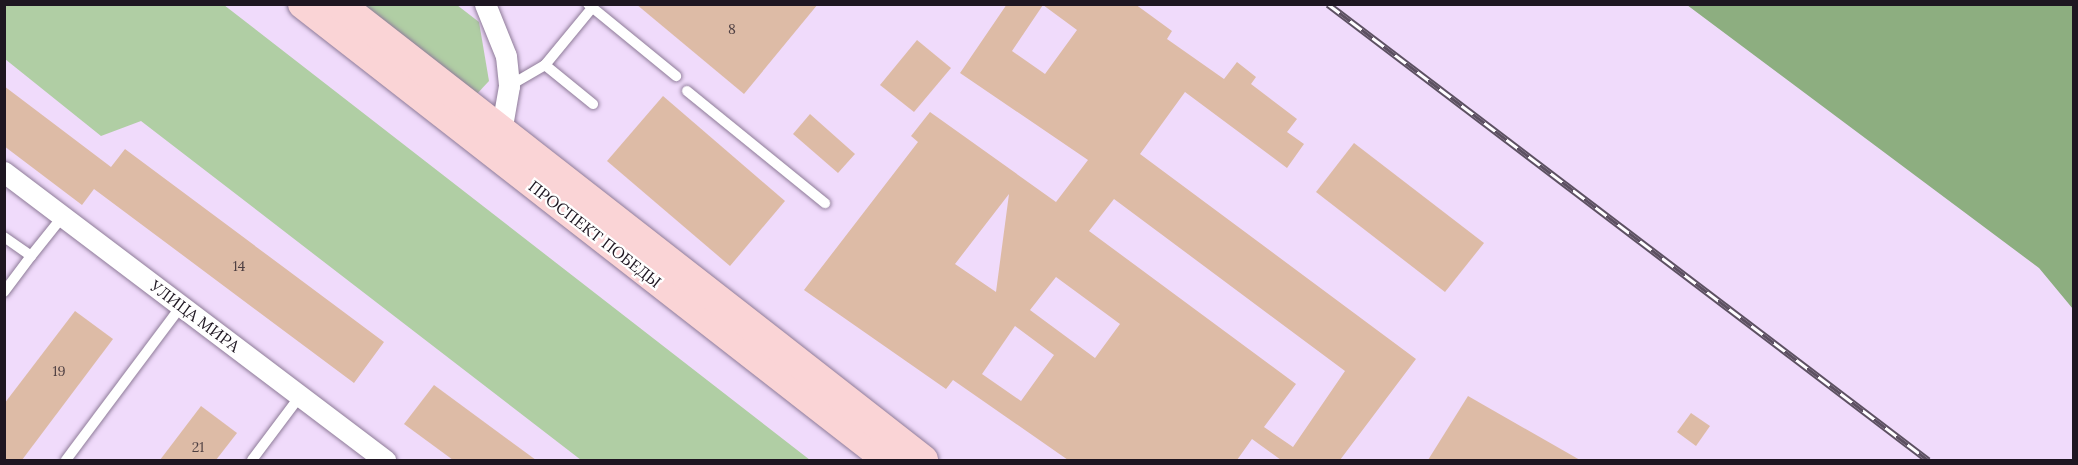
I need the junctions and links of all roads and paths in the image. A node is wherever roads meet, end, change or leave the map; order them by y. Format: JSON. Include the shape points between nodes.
{"nodes":[{"id":1,"x":303,"y":4,"type":"edge"},
{"id":2,"x":339,"y":4,"type":"edge"},
{"id":3,"x":485,"y":4,"type":"edge"},
{"id":4,"x":590,"y":6,"type":"edge"},
{"id":5,"x":545,"y":65,"type":"junction"},
{"id":6,"x":676,"y":76,"type":"dead end"},
{"id":7,"x":509,"y":86,"type":"junction"},
{"id":8,"x":687,"y":91,"type":"dead end"},
{"id":9,"x":593,"y":104,"type":"dead end"},
{"id":10,"x":494,"y":140,"type":"junction"},
{"id":11,"x":4,"y":172,"type":"edge"},
{"id":12,"x":825,"y":203,"type":"dead end"},
{"id":13,"x":63,"y":216,"type":"junction"},
{"id":14,"x":4,"y":237,"type":"edge"},
{"id":15,"x":31,"y":256,"type":"junction"},
{"id":16,"x":4,"y":292,"type":"edge"},
{"id":17,"x":181,"y":306,"type":"junction"},
{"id":18,"x":300,"y":396,"type":"junction"},
{"id":19,"x":66,"y":460,"type":"edge"},
{"id":20,"x":252,"y":460,"type":"edge"},
{"id":21,"x":385,"y":460,"type":"edge"},
{"id":22,"x":888,"y":460,"type":"edge"},
{"id":23,"x":923,"y":460,"type":"edge"}],
"edges":[{"from":1,"to":10,"type":"main road","name":"ПРОСПЕКТ ПОБЕДЫ"},
{"from":2,"to":10,"type":"main road","name":"ПРОСПЕКТ ПОБЕДЫ"},
{"from":3,"to":7,"type":"street","via":[[506,56]]},
{"from":4,"to":5,"type":"lane"},
{"from":4,"to":6,"type":"lane"},
{"from":5,"to":7,"type":"lane"},
{"from":5,"to":9,"type":"lane"},
{"from":7,"to":10,"type":"street"},
{"from":8,"to":12,"type":"lane"},
{"from":10,"to":22,"type":"main road","name":"ПРОСПЕКТ ПОБЕДЫ"},
{"from":10,"to":23,"type":"main road","name":"ПРОСПЕКТ ПОБЕДЫ"},
{"from":11,"to":13,"type":"street","name":"УЛИЦА МИРА"},
{"from":13,"to":15,"type":"lane"},
{"from":13,"to":17,"type":"street","name":"УЛИЦА МИРА"},
{"from":14,"to":15,"type":"lane"},
{"from":15,"to":16,"type":"lane"},
{"from":17,"to":18,"type":"street","name":"УЛИЦА МИРА"},
{"from":17,"to":19,"type":"lane"},
{"from":18,"to":20,"type":"lane"},
{"from":18,"to":21,"type":"street","name":"УЛИЦА МИРА"}]}
